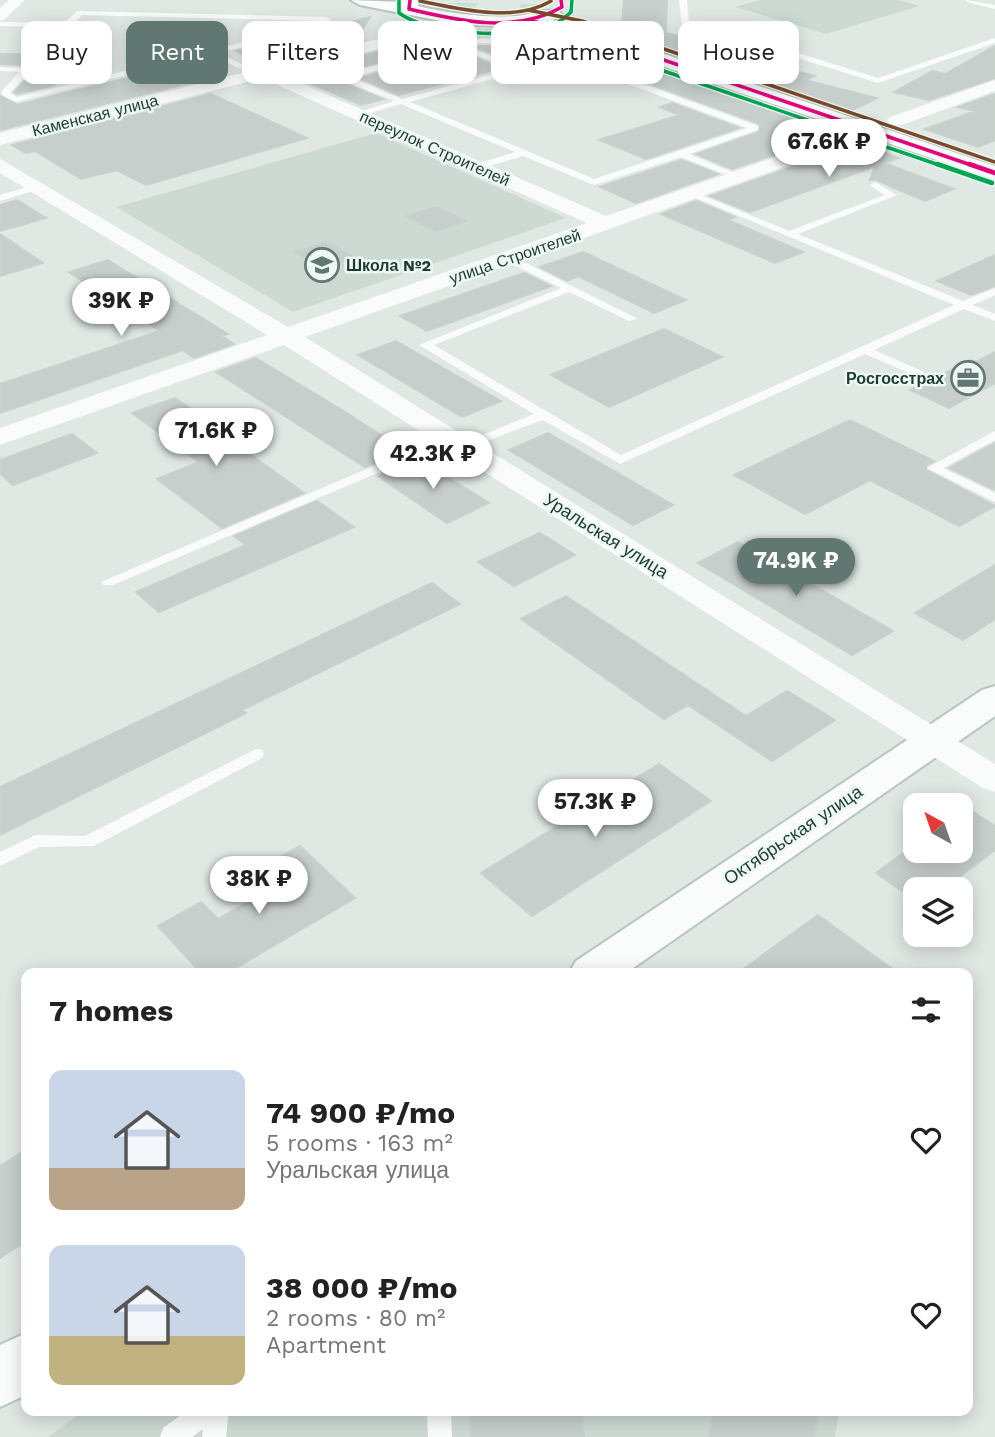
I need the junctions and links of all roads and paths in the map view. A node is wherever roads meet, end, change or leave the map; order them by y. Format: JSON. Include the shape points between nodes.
{"nodes":[{"id":1,"x":18,"y":0,"type":"edge"},
{"id":2,"x":360,"y":0,"type":"edge"},
{"id":3,"x":683,"y":0,"type":"edge"},
{"id":4,"x":970,"y":0,"type":"edge"},
{"id":5,"x":561,"y":3,"type":"edge"},
{"id":6,"x":409,"y":4,"type":"edge"},
{"id":7,"x":995,"y":7,"type":"edge"},
{"id":8,"x":0,"y":16,"type":"edge"},
{"id":9,"x":475,"y":20,"type":"junction"},
{"id":10,"x":526,"y":20,"type":"junction"},
{"id":11,"x":71,"y":21,"type":"edge"},
{"id":12,"x":471,"y":21,"type":"edge"},
{"id":13,"x":531,"y":21,"type":"edge"},
{"id":14,"x":567,"y":21,"type":"edge"},
{"id":15,"x":0,"y":24,"type":"edge"},
{"id":16,"x":21,"y":24,"type":"edge"},
{"id":17,"x":364,"y":37,"type":"joint"},
{"id":18,"x":995,"y":40,"type":"edge"},
{"id":19,"x":378,"y":41,"type":"edge"},
{"id":20,"x":477,"y":42,"type":"edge"},
{"id":21,"x":228,"y":49,"type":"edge"},
{"id":22,"x":477,"y":53,"type":"edge"},
{"id":23,"x":228,"y":60,"type":"edge"},
{"id":24,"x":664,"y":60,"type":"edge"},
{"id":25,"x":241,"y":66,"type":"joint"},
{"id":26,"x":378,"y":67,"type":"edge"},
{"id":27,"x":0,"y":69,"type":"edge"},
{"id":28,"x":21,"y":70,"type":"edge"},
{"id":29,"x":21,"y":75,"type":"edge"},
{"id":30,"x":242,"y":78,"type":"edge"},
{"id":31,"x":477,"y":81,"type":"edge"},
{"id":32,"x":82,"y":84,"type":"edge"},
{"id":33,"x":289,"y":84,"type":"edge"},
{"id":34,"x":465,"y":84,"type":"edge"},
{"id":35,"x":995,"y":85,"type":"edge"},
{"id":36,"x":401,"y":102,"type":"junction"},
{"id":37,"x":357,"y":114,"type":"junction"},
{"id":38,"x":896,"y":121,"type":"dead end"},
{"id":39,"x":0,"y":125,"type":"edge"},
{"id":40,"x":871,"y":130,"type":"junction"},
{"id":41,"x":0,"y":139,"type":"edge"},
{"id":42,"x":522,"y":153,"type":"junction"},
{"id":43,"x":681,"y":154,"type":"junction"},
{"id":44,"x":0,"y":165,"type":"edge"},
{"id":45,"x":477,"y":167,"type":"junction"},
{"id":46,"x":995,"y":173,"type":"edge"},
{"id":47,"x":739,"y":177,"type":"junction"},
{"id":48,"x":875,"y":185,"type":"dead end"},
{"id":49,"x":37,"y":187,"type":"junction"},
{"id":50,"x":691,"y":194,"type":"junction"},
{"id":51,"x":0,"y":198,"type":"edge"},
{"id":52,"x":606,"y":223,"type":"junction"},
{"id":53,"x":789,"y":234,"type":"junction"},
{"id":54,"x":508,"y":258,"type":"junction"},
{"id":55,"x":570,"y":288,"type":"junction"},
{"id":56,"x":995,"y":291,"type":"edge"},
{"id":57,"x":964,"y":305,"type":"junction"},
{"id":58,"x":995,"y":318,"type":"edge"},
{"id":59,"x":633,"y":319,"type":"dead end"},
{"id":60,"x":286,"y":337,"type":"junction"},
{"id":61,"x":866,"y":350,"type":"junction"},
{"id":62,"x":920,"y":374,"type":"dead end"},
{"id":63,"x":544,"y":415,"type":"junction"},
{"id":64,"x":995,"y":435,"type":"edge"},
{"id":65,"x":0,"y":437,"type":"edge"},
{"id":66,"x":455,"y":442,"type":"junction"},
{"id":67,"x":995,"y":498,"type":"edge"},
{"id":68,"x":108,"y":582,"type":"dead end"},
{"id":69,"x":995,"y":698,"type":"edge"},
{"id":70,"x":932,"y":740,"type":"junction"},
{"id":71,"x":256,"y":754,"type":"dead end"},
{"id":72,"x":995,"y":780,"type":"edge"},
{"id":73,"x":0,"y":860,"type":"edge"},
{"id":74,"x":613,"y":968,"type":"edge"},
{"id":75,"x":21,"y":1364,"type":"edge"},
{"id":76,"x":0,"y":1379,"type":"edge"},
{"id":77,"x":200,"y":1416,"type":"edge"},
{"id":78,"x":216,"y":1416,"type":"edge"},
{"id":79,"x":439,"y":1416,"type":"edge"},
{"id":80,"x":172,"y":1437,"type":"edge"},
{"id":81,"x":214,"y":1437,"type":"edge"},
{"id":82,"x":440,"y":1437,"type":"edge"}],
"edges":[{"from":1,"to":8,"type":"street"},
{"from":2,"to":6,"type":"main road"},
{"from":3,"to":18,"type":"lane","via":[[685,24],[878,81]]},
{"from":4,"to":7,"type":"lane"},
{"from":5,"to":10,"type":"main road","via":[[551,16]]},
{"from":5,"to":14,"type":"main road"},
{"from":6,"to":9,"type":"main road","via":[[445,18]]},
{"from":6,"to":17,"type":"street","name":"Каменская улица","via":[[404,24]]},
{"from":9,"to":10,"type":"main road"},
{"from":9,"to":12,"type":"street","name":"Каменская улица"},
{"from":10,"to":13,"type":"main road"},
{"from":11,"to":21,"type":"lane","via":[[80,13],[326,19],[322,26]]},
{"from":15,"to":16,"type":"lane"},
{"from":17,"to":19,"type":"street"},
{"from":20,"to":43,"type":"lane","via":[[520,42],[755,128]]},
{"from":22,"to":31,"type":"lane","via":[[519,69]]},
{"from":23,"to":25,"type":"lane"},
{"from":24,"to":40,"type":"main road"},
{"from":25,"to":39,"type":"street","name":"Каменская улица"},
{"from":26,"to":36,"type":"lane","via":[[353,74],[350,80]]},
{"from":27,"to":28,"type":"lane"},
{"from":29,"to":32,"type":"lane","via":[[5,93],[16,100]]},
{"from":30,"to":41,"type":"street","name":"Каменская улица"},
{"from":33,"to":37,"type":"street","name":"переулок Строителей"},
{"from":34,"to":36,"type":"lane"},
{"from":35,"to":38,"type":"street"},
{"from":36,"to":37,"type":"lane"},
{"from":36,"to":42,"type":"lane"},
{"from":37,"to":45,"type":"street","name":"переулок Строителей"},
{"from":40,"to":46,"type":"main road"},
{"from":40,"to":47,"type":"street","name":"улица Строителей"},
{"from":42,"to":43,"type":"lane","via":[[594,182]]},
{"from":42,"to":45,"type":"lane"},
{"from":43,"to":47,"type":"lane"},
{"from":44,"to":49,"type":"street","name":"Уральская улица"},
{"from":45,"to":52,"type":"street","name":"переулок Строителей"},
{"from":47,"to":50,"type":"street","name":"улица Строителей"},
{"from":48,"to":53,"type":"lane","via":[[892,195]]},
{"from":49,"to":51,"type":"lane"},
{"from":49,"to":60,"type":"street","name":"Уральская улица"},
{"from":50,"to":52,"type":"street","name":"улица Строителей"},
{"from":50,"to":53,"type":"lane"},
{"from":52,"to":54,"type":"street","name":"улица Строителей"},
{"from":53,"to":57,"type":"lane"},
{"from":54,"to":55,"type":"lane"},
{"from":54,"to":60,"type":"street","name":"улица Строителей"},
{"from":55,"to":59,"type":"lane"},
{"from":55,"to":63,"type":"lane","via":[[425,345]]},
{"from":56,"to":57,"type":"lane"},
{"from":57,"to":58,"type":"lane"},
{"from":57,"to":61,"type":"lane"},
{"from":60,"to":65,"type":"street","name":"улица Строителей"},
{"from":60,"to":66,"type":"street","name":"Уральская улица"},
{"from":61,"to":62,"type":"lane"},
{"from":61,"to":63,"type":"lane","via":[[620,460]]},
{"from":63,"to":66,"type":"lane"},
{"from":64,"to":67,"type":"lane","via":[[933,468]]},
{"from":66,"to":68,"type":"lane"},
{"from":66,"to":70,"type":"street","name":"Уральская улица"},
{"from":69,"to":70,"type":"main road","name":"Октябрьская улица"},
{"from":70,"to":72,"type":"street","name":"Уральская улица"},
{"from":70,"to":74,"type":"main road","name":"Октябрьская улица"},
{"from":71,"to":73,"type":"lane","via":[[88,842],[36,841]]},
{"from":75,"to":76,"type":"main road"},
{"from":77,"to":80,"type":"lane"},
{"from":78,"to":81,"type":"lane"},
{"from":79,"to":82,"type":"lane"}]}
